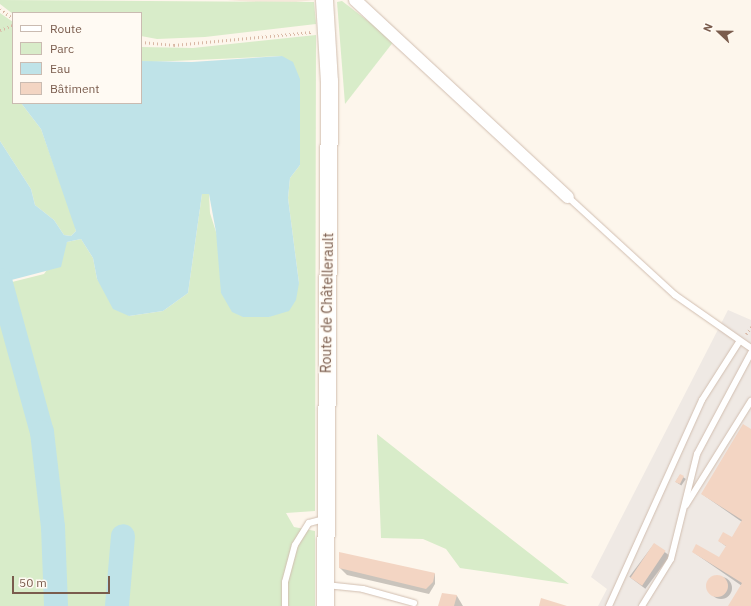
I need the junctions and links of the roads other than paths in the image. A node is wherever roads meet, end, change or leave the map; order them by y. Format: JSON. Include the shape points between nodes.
{"nodes":[{"id":1,"x":324,"y":0,"type":"edge"},
{"id":2,"x":355,"y":0,"type":"edge"},
{"id":3,"x":568,"y":197,"type":"joint"},
{"id":4,"x":739,"y":342,"type":"junction"},
{"id":5,"x":751,"y":348,"type":"edge"},
{"id":6,"x":751,"y":353,"type":"edge"},
{"id":7,"x":751,"y":401,"type":"edge"},
{"id":8,"x":683,"y":509,"type":"junction"},
{"id":9,"x":325,"y":519,"type":"junction"},
{"id":10,"x":325,"y":585,"type":"junction"},
{"id":11,"x":414,"y":603,"type":"dead end"},
{"id":12,"x":285,"y":606,"type":"edge"},
{"id":13,"x":324,"y":606,"type":"edge"},
{"id":14,"x":608,"y":606,"type":"edge"},
{"id":15,"x":642,"y":606,"type":"edge"}],
"edges":[{"from":1,"to":9,"type":"main road","name":"Route de Châtellerault","via":[[329,96]]},
{"from":2,"to":3,"type":"street"},
{"from":3,"to":4,"type":"lane","via":[[676,295]]},
{"from":4,"to":5,"type":"lane"},
{"from":4,"to":14,"type":"lane","via":[[702,400]]},
{"from":6,"to":8,"type":"lane","via":[[697,454]]},
{"from":7,"to":8,"type":"lane"},
{"from":8,"to":15,"type":"lane","via":[[671,559]]},
{"from":9,"to":10,"type":"main road","name":"Route de Châtellerault"},
{"from":9,"to":12,"type":"lane","via":[[309,523],[295,545],[285,582]]},
{"from":10,"to":11,"type":"lane","via":[[363,589]]},
{"from":10,"to":13,"type":"main road","name":"Route de Châtellerault"}]}
